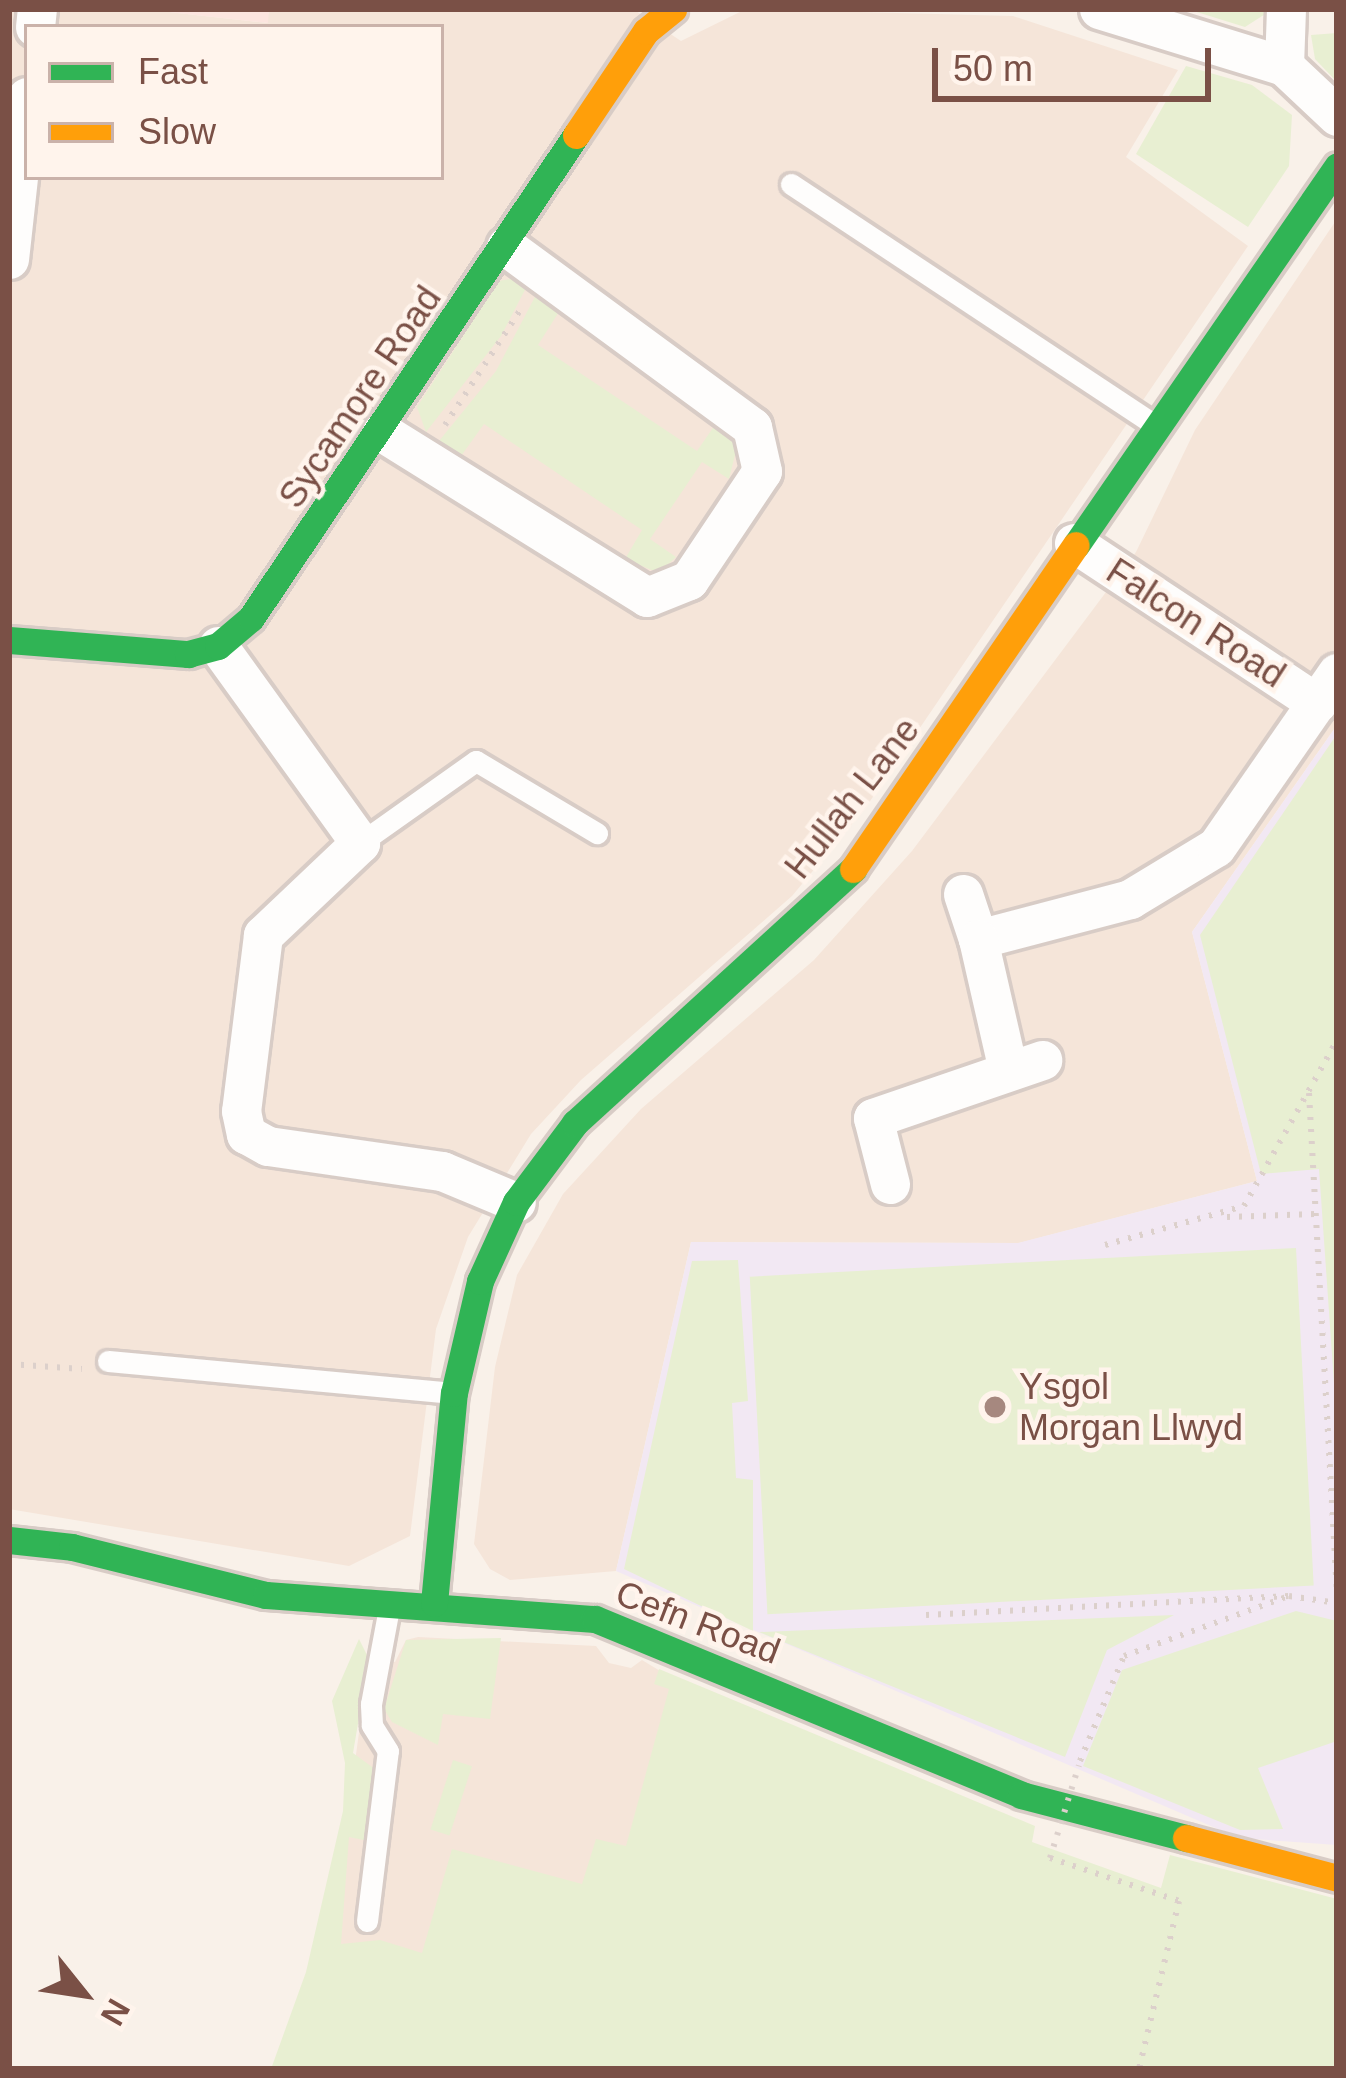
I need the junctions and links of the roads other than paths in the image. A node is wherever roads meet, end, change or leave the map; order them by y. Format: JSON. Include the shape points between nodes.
{"nodes":[{"id":1,"x":673,"y":9,"type":"edge"},
{"id":2,"x":1100,"y":9,"type":"edge"},
{"id":3,"x":1286,"y":9,"type":"edge"},
{"id":4,"x":1284,"y":66,"type":"junction"},
{"id":5,"x":1337,"y":116,"type":"edge"},
{"id":6,"x":24,"y":124,"type":"edge"},
{"id":7,"x":1337,"y":166,"type":"edge"},
{"id":8,"x":791,"y":184,"type":"dead end"},
{"id":9,"x":506,"y":245,"type":"junction"},
{"id":10,"x":9,"y":259,"type":"edge"},
{"id":11,"x":1154,"y":425,"type":"junction"},
{"id":12,"x":382,"y":432,"type":"junction"},
{"id":13,"x":1074,"y":543,"type":"junction"},
{"id":14,"x":9,"y":640,"type":"edge"},
{"id":15,"x":218,"y":646,"type":"junction"},
{"id":16,"x":1327,"y":688,"type":"edge"},
{"id":17,"x":597,"y":833,"type":"dead end"},
{"id":18,"x":360,"y":843,"type":"junction"},
{"id":19,"x":963,"y":895,"type":"dead end"},
{"id":20,"x":978,"y":939,"type":"junction"},
{"id":21,"x":890,"y":1184,"type":"dead end"},
{"id":22,"x":516,"y":1202,"type":"junction"},
{"id":23,"x":109,"y":1361,"type":"road end"},
{"id":24,"x":454,"y":1393,"type":"junction"},
{"id":25,"x":9,"y":1540,"type":"edge"},
{"id":26,"x":390,"y":1601,"type":"junction"},
{"id":27,"x":434,"y":1603,"type":"junction"},
{"id":28,"x":1337,"y":1878,"type":"edge"},
{"id":29,"x":367,"y":1922,"type":"dead end"}],
"edges":[{"from":1,"to":9,"type":"street","name":"Sycamore Road","via":[[646,31]]},
{"from":2,"to":4,"type":"street"},
{"from":3,"to":4,"type":"street"},
{"from":4,"to":5,"type":"street"},
{"from":6,"to":10,"type":"street"},
{"from":7,"to":11,"type":"street","name":"Hullah Lane"},
{"from":8,"to":11,"type":"lane"},
{"from":9,"to":12,"type":"street","name":"Sycamore Road"},
{"from":9,"to":12,"type":"street","via":[[752,428],[762,471],[689,580],[647,597]]},
{"from":11,"to":13,"type":"street","name":"Hullah Lane"},
{"from":12,"to":15,"type":"street","name":"Sycamore Road","via":[[251,618]]},
{"from":13,"to":16,"type":"street","name":"Falcon Road"},
{"from":13,"to":22,"type":"street","name":"Hullah Lane","via":[[851,871],[575,1123]]},
{"from":14,"to":15,"type":"street","via":[[144,655]]},
{"from":15,"to":18,"type":"street"},
{"from":16,"to":20,"type":"street","name":"Falcon Road","via":[[1216,847],[1130,899]]},
{"from":17,"to":18,"type":"lane","via":[[476,761]]},
{"from":18,"to":22,"type":"street","via":[[263,934],[241,1111],[247,1134],[268,1145],[442,1171]]},
{"from":19,"to":20,"type":"street"},
{"from":20,"to":21,"type":"street","via":[[1025,1065],[873,1118]]},
{"from":22,"to":24,"type":"street","name":"Hullah Lane","via":[[480,1281]]},
{"from":23,"to":24,"type":"lane"},
{"from":24,"to":27,"type":"street","name":"Hullah Lane"},
{"from":25,"to":26,"type":"street","name":"Cefn Road","via":[[72,1547],[266,1594]]},
{"from":26,"to":27,"type":"street","name":"Cefn Road"},
{"from":26,"to":29,"type":"lane","via":[[371,1704],[372,1726],[388,1751]]},
{"from":27,"to":28,"type":"street","name":"Cefn Road","via":[[595,1619],[1022,1795]]}]}
